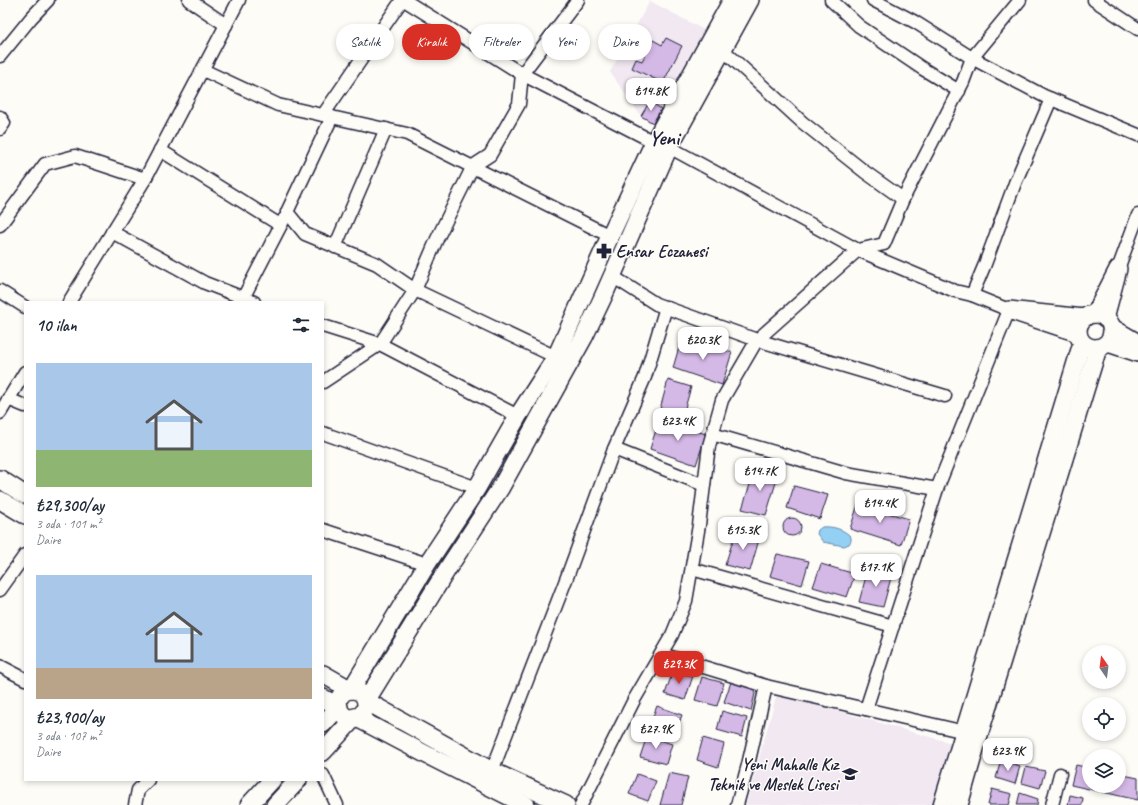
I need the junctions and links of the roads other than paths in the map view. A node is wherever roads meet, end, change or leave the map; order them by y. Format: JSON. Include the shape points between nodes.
{"nodes":[{"id":1,"x":48,"y":0,"type":"edge"},
{"id":2,"x":189,"y":0,"type":"edge"},
{"id":3,"x":239,"y":0,"type":"edge"},
{"id":4,"x":403,"y":0,"type":"edge"},
{"id":5,"x":578,"y":0,"type":"edge"},
{"id":6,"x":732,"y":0,"type":"edge"},
{"id":7,"x":750,"y":0,"type":"edge"},
{"id":8,"x":831,"y":0,"type":"edge"},
{"id":9,"x":873,"y":0,"type":"edge"},
{"id":10,"x":1020,"y":0,"type":"edge"},
{"id":11,"x":1094,"y":0,"type":"edge"},
{"id":12,"x":226,"y":25,"type":"junction"},
{"id":13,"x":1138,"y":29,"type":"edge"},
{"id":14,"x":722,"y":49,"type":"junction"},
{"id":15,"x":0,"y":56,"type":"edge"},
{"id":16,"x":972,"y":58,"type":"junction"},
{"id":17,"x":203,"y":70,"type":"junction"},
{"id":18,"x":522,"y":74,"type":"junction"},
{"id":19,"x":959,"y":91,"type":"junction"},
{"id":20,"x":1051,"y":100,"type":"junction"},
{"id":21,"x":327,"y":116,"type":"junction"},
{"id":22,"x":0,"y":117,"type":"edge"},
{"id":23,"x":0,"y":129,"type":"edge"},
{"id":24,"x":386,"y":129,"type":"junction"},
{"id":25,"x":1138,"y":135,"type":"edge"},
{"id":26,"x":661,"y":144,"type":"junction"},
{"id":27,"x":160,"y":150,"type":"junction"},
{"id":28,"x":473,"y":166,"type":"junction"},
{"id":29,"x":145,"y":179,"type":"junction"},
{"id":30,"x":903,"y":199,"type":"junction"},
{"id":31,"x":287,"y":212,"type":"junction"},
{"id":32,"x":1138,"y":216,"type":"edge"},
{"id":33,"x":0,"y":225,"type":"edge"},
{"id":34,"x":280,"y":225,"type":"junction"},
{"id":35,"x":112,"y":232,"type":"junction"},
{"id":36,"x":610,"y":236,"type":"junction"},
{"id":37,"x":335,"y":247,"type":"junction"},
{"id":38,"x":858,"y":250,"type":"junction"},
{"id":39,"x":1118,"y":269,"type":"joint"},
{"id":40,"x":612,"y":276,"type":"junction"},
{"id":41,"x":415,"y":290,"type":"junction"},
{"id":42,"x":0,"y":291,"type":"edge"},
{"id":43,"x":972,"y":296,"type":"junction"},
{"id":44,"x":70,"y":301,"type":"edge"},
{"id":45,"x":246,"y":301,"type":"edge"},
{"id":46,"x":24,"y":306,"type":"edge"},
{"id":47,"x":666,"y":307,"type":"junction"},
{"id":48,"x":1009,"y":310,"type":"junction"},
{"id":49,"x":324,"y":326,"type":"edge"},
{"id":50,"x":1095,"y":330,"type":"junction"},
{"id":51,"x":758,"y":340,"type":"junction"},
{"id":52,"x":1138,"y":342,"type":"edge"},
{"id":53,"x":380,"y":344,"type":"junction"},
{"id":54,"x":1138,"y":353,"type":"edge"},
{"id":55,"x":556,"y":357,"type":"junction"},
{"id":56,"x":24,"y":374,"type":"edge"},
{"id":57,"x":324,"y":381,"type":"edge"},
{"id":58,"x":945,"y":396,"type":"dead end"},
{"id":59,"x":8,"y":399,"type":"junction"},
{"id":60,"x":24,"y":406,"type":"edge"},
{"id":61,"x":0,"y":413,"type":"edge"},
{"id":62,"x":518,"y":416,"type":"junction"},
{"id":63,"x":324,"y":433,"type":"edge"},
{"id":64,"x":712,"y":434,"type":"junction"},
{"id":65,"x":614,"y":449,"type":"junction"},
{"id":66,"x":0,"y":479,"type":"edge"},
{"id":67,"x":704,"y":485,"type":"junction"},
{"id":68,"x":477,"y":488,"type":"junction"},
{"id":69,"x":937,"y":489,"type":"junction"},
{"id":70,"x":24,"y":494,"type":"edge"},
{"id":71,"x":0,"y":500,"type":"edge"},
{"id":72,"x":24,"y":514,"type":"edge"},
{"id":73,"x":324,"y":530,"type":"edge"},
{"id":74,"x":24,"y":555,"type":"edge"},
{"id":75,"x":427,"y":564,"type":"junction"},
{"id":76,"x":692,"y":569,"type":"junction"},
{"id":77,"x":0,"y":590,"type":"edge"},
{"id":78,"x":893,"y":626,"type":"junction"},
{"id":79,"x":661,"y":654,"type":"junction"},
{"id":80,"x":0,"y":666,"type":"edge"},
{"id":81,"x":324,"y":675,"type":"edge"},
{"id":82,"x":24,"y":678,"type":"edge"},
{"id":83,"x":766,"y":686,"type":"junction"},
{"id":84,"x":351,"y":690,"type":"junction"},
{"id":85,"x":324,"y":699,"type":"edge"},
{"id":86,"x":366,"y":701,"type":"junction"},
{"id":87,"x":339,"y":707,"type":"junction"},
{"id":88,"x":866,"y":709,"type":"junction"},
{"id":89,"x":355,"y":717,"type":"junction"},
{"id":90,"x":324,"y":723,"type":"edge"},
{"id":91,"x":965,"y":732,"type":"junction"},
{"id":92,"x":324,"y":751,"type":"edge"},
{"id":93,"x":492,"y":771,"type":"junction"},
{"id":94,"x":1060,"y":774,"type":"dead end"},
{"id":95,"x":324,"y":777,"type":"edge"},
{"id":96,"x":147,"y":781,"type":"edge"},
{"id":97,"x":271,"y":781,"type":"edge"},
{"id":98,"x":297,"y":781,"type":"edge"},
{"id":99,"x":135,"y":805,"type":"edge"},
{"id":100,"x":249,"y":805,"type":"edge"},
{"id":101,"x":275,"y":805,"type":"edge"},
{"id":102,"x":338,"y":805,"type":"edge"},
{"id":103,"x":526,"y":805,"type":"edge"},
{"id":104,"x":566,"y":805,"type":"edge"},
{"id":105,"x":581,"y":805,"type":"edge"},
{"id":106,"x":737,"y":805,"type":"edge"},
{"id":107,"x":942,"y":805,"type":"edge"},
{"id":108,"x":959,"y":805,"type":"edge"},
{"id":109,"x":1052,"y":805,"type":"edge"}],
"edges":[{"from":1,"to":15,"type":"street"},
{"from":2,"to":12,"type":"street"},
{"from":3,"to":12,"type":"street"},
{"from":4,"to":18,"type":"street"},
{"from":4,"to":21,"type":"street"},
{"from":5,"to":18,"type":"street"},
{"from":6,"to":26,"type":"main road"},
{"from":7,"to":14,"type":"main road"},
{"from":8,"to":19,"type":"street","via":[[860,26]]},
{"from":9,"to":16,"type":"street","via":[[915,22]]},
{"from":10,"to":16,"type":"street"},
{"from":11,"to":13,"type":"street"},
{"from":12,"to":17,"type":"street"},
{"from":14,"to":26,"type":"main road"},
{"from":14,"to":30,"type":"street","via":[[802,122]]},
{"from":16,"to":19,"type":"street"},
{"from":16,"to":20,"type":"street"},
{"from":17,"to":21,"type":"street","via":[[278,105]]},
{"from":17,"to":27,"type":"street"},
{"from":18,"to":26,"type":"street"},
{"from":18,"to":28,"type":"street","via":[[519,104],[490,155]]},
{"from":19,"to":30,"type":"street"},
{"from":20,"to":25,"type":"street"},
{"from":20,"to":43,"type":"street"},
{"from":21,"to":24,"type":"street"},
{"from":21,"to":31,"type":"street"},
{"from":22,"to":23,"type":"street","via":[[4,123]]},
{"from":24,"to":28,"type":"street","via":[[407,134]]},
{"from":24,"to":37,"type":"street"},
{"from":26,"to":36,"type":"main road"},
{"from":26,"to":38,"type":"street"},
{"from":26,"to":40,"type":"main road"},
{"from":27,"to":29,"type":"street"},
{"from":27,"to":34,"type":"street"},
{"from":28,"to":36,"type":"street"},
{"from":28,"to":41,"type":"street"},
{"from":29,"to":33,"type":"street","via":[[76,156],[45,164]]},
{"from":29,"to":35,"type":"street"},
{"from":30,"to":38,"type":"street","via":[[884,244]]},
{"from":31,"to":34,"type":"street"},
{"from":31,"to":37,"type":"street","via":[[305,234]]},
{"from":32,"to":39,"type":"street"},
{"from":34,"to":45,"type":"street"},
{"from":35,"to":44,"type":"street"},
{"from":35,"to":45,"type":"street","via":[[205,284]]},
{"from":36,"to":55,"type":"main road"},
{"from":37,"to":41,"type":"street","via":[[377,264]]},
{"from":38,"to":43,"type":"street"},
{"from":38,"to":51,"type":"street"},
{"from":39,"to":50,"type":"main road"},
{"from":40,"to":47,"type":"street","via":[[656,304]]},
{"from":40,"to":86,"type":"main road","via":[[584,337],[501,487]]},
{"from":41,"to":53,"type":"street"},
{"from":41,"to":55,"type":"street"},
{"from":42,"to":46,"type":"street"},
{"from":43,"to":48,"type":"street"},
{"from":47,"to":51,"type":"street"},
{"from":47,"to":65,"type":"street","via":[[645,377]]},
{"from":48,"to":50,"type":"main road"},
{"from":48,"to":69,"type":"street"},
{"from":49,"to":53,"type":"street"},
{"from":50,"to":52,"type":"main road"},
{"from":50,"to":54,"type":"main road"},
{"from":50,"to":91,"type":"main road"},
{"from":50,"to":108,"type":"main road"},
{"from":51,"to":58,"type":"street"},
{"from":51,"to":64,"type":"street","via":[[722,400]]},
{"from":53,"to":57,"type":"street"},
{"from":53,"to":62,"type":"street"},
{"from":55,"to":62,"type":"main road"},
{"from":56,"to":59,"type":"street"},
{"from":59,"to":60,"type":"street"},
{"from":59,"to":61,"type":"street"},
{"from":62,"to":68,"type":"main road"},
{"from":63,"to":68,"type":"street"},
{"from":64,"to":67,"type":"street"},
{"from":64,"to":69,"type":"street","via":[[846,473]]},
{"from":65,"to":67,"type":"street"},
{"from":65,"to":93,"type":"street","via":[[565,584]]},
{"from":66,"to":70,"type":"main road"},
{"from":67,"to":76,"type":"street"},
{"from":68,"to":75,"type":"main road"},
{"from":69,"to":78,"type":"street"},
{"from":71,"to":72,"type":"main road"},
{"from":73,"to":75,"type":"street"},
{"from":74,"to":77,"type":"street"},
{"from":75,"to":84,"type":"main road"},
{"from":76,"to":78,"type":"street"},
{"from":76,"to":79,"type":"street","via":[[686,601]]},
{"from":78,"to":88,"type":"street"},
{"from":79,"to":83,"type":"street"},
{"from":79,"to":105,"type":"street","via":[[634,700]]},
{"from":80,"to":82,"type":"street"},
{"from":81,"to":84,"type":"main road"},
{"from":83,"to":88,"type":"street"},
{"from":83,"to":106,"type":"street"},
{"from":84,"to":86,"type":"main road","via":[[359,692]]},
{"from":84,"to":87,"type":"main road","via":[[343,694],[338,702]]},
{"from":85,"to":87,"type":"main road"},
{"from":86,"to":89,"type":"main road","via":[[362,713]]},
{"from":86,"to":93,"type":"main road"},
{"from":87,"to":89,"type":"main road","via":[[343,714]]},
{"from":87,"to":90,"type":"main road"},
{"from":88,"to":91,"type":"street"},
{"from":89,"to":92,"type":"main road"},
{"from":89,"to":103,"type":"main road"},
{"from":91,"to":107,"type":"main road"},
{"from":93,"to":104,"type":"main road"},
{"from":94,"to":109,"type":"street"},
{"from":95,"to":102,"type":"street"},
{"from":96,"to":99,"type":"street","via":[[138,790]]},
{"from":97,"to":100,"type":"main road"},
{"from":98,"to":101,"type":"main road"}]}
